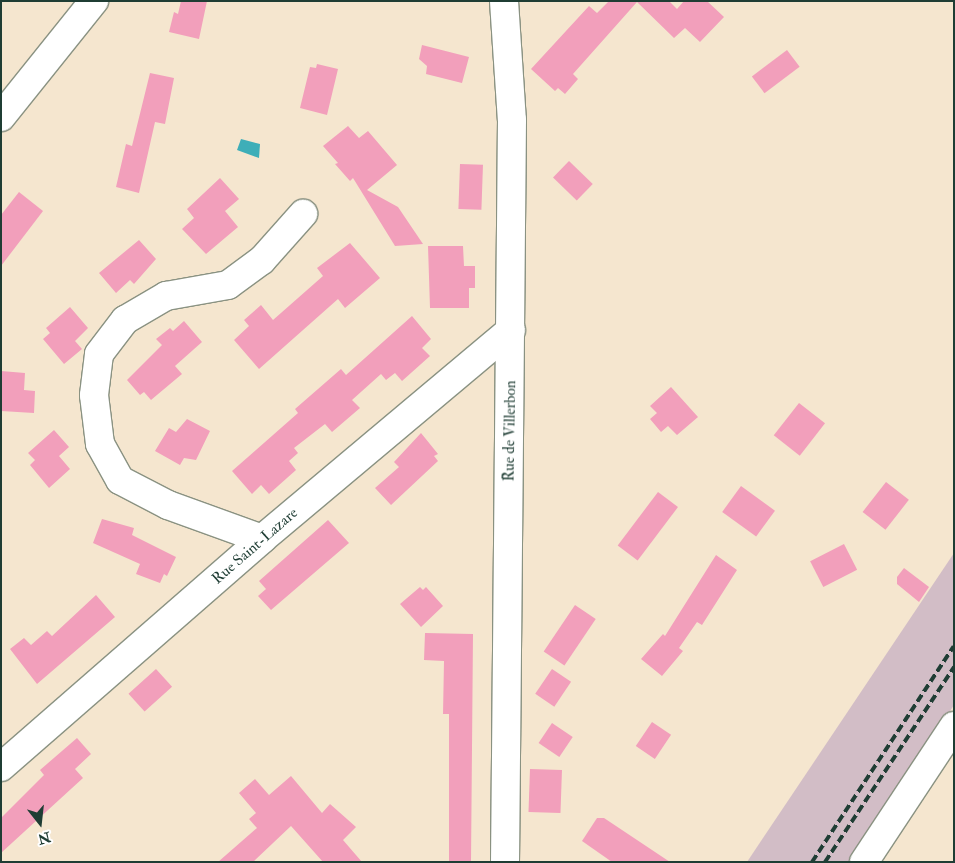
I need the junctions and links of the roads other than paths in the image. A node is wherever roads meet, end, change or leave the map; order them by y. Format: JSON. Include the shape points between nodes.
{"nodes":[{"id":1,"x":94,"y":1,"type":"edge"},
{"id":2,"x":504,"y":1,"type":"edge"},
{"id":3,"x":1,"y":117,"type":"edge"},
{"id":4,"x":303,"y":214,"type":"dead end"},
{"id":5,"x":511,"y":330,"type":"junction"},
{"id":6,"x":262,"y":539,"type":"junction"},
{"id":7,"x":954,"y":726,"type":"edge"},
{"id":8,"x":1,"y":767,"type":"edge"},
{"id":9,"x":505,"y":862,"type":"edge"},
{"id":10,"x":864,"y":862,"type":"edge"}],
"edges":[{"from":1,"to":3,"type":"street"},
{"from":2,"to":5,"type":"street","name":"Rue de Villerbon","via":[[512,120]]},
{"from":4,"to":6,"type":"street","via":[[262,260],[228,285],[166,296],[125,320],[99,354],[94,395],[100,444],[120,480],[168,505]]},
{"from":5,"to":6,"type":"street","name":"Rue Saint-Lazare"},
{"from":5,"to":9,"type":"street","name":"Rue de Villerbon"},
{"from":6,"to":8,"type":"street","name":"Rue Saint-Lazare"},
{"from":7,"to":10,"type":"street"}]}
